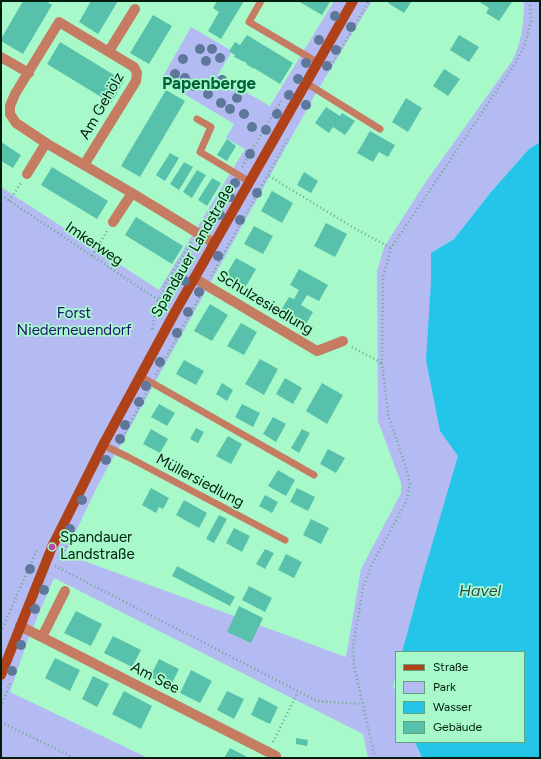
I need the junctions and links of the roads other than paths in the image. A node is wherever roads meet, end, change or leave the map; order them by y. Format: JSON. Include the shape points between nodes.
{"nodes":[{"id":1,"x":261,"y":1,"type":"edge"},
{"id":2,"x":352,"y":1,"type":"edge"},
{"id":3,"x":135,"y":9,"type":"dead end"},
{"id":4,"x":109,"y":51,"type":"junction"},
{"id":5,"x":1,"y":57,"type":"edge"},
{"id":6,"x":317,"y":62,"type":"junction"},
{"id":7,"x":29,"y":74,"type":"junction"},
{"id":8,"x":306,"y":82,"type":"junction"},
{"id":9,"x":197,"y":119,"type":"dead end"},
{"id":10,"x":380,"y":129,"type":"dead end"},
{"id":11,"x":46,"y":143,"type":"junction"},
{"id":12,"x":84,"y":165,"type":"junction"},
{"id":13,"x":27,"y":174,"type":"road end"},
{"id":14,"x":250,"y":182,"type":"junction"},
{"id":15,"x":132,"y":193,"type":"junction"},
{"id":16,"x":113,"y":222,"type":"road end"},
{"id":17,"x":214,"y":243,"type":"junction"},
{"id":18,"x":194,"y":278,"type":"junction"},
{"id":19,"x":343,"y":341,"type":"road end"},
{"id":20,"x":140,"y":376,"type":"junction"},
{"id":21,"x":103,"y":446,"type":"junction"},
{"id":22,"x":314,"y":475,"type":"dead end"},
{"id":23,"x":285,"y":540,"type":"dead end"},
{"id":24,"x":65,"y":591,"type":"dead end"},
{"id":25,"x":20,"y":626,"type":"junction"},
{"id":26,"x":42,"y":638,"type":"junction"},
{"id":27,"x":1,"y":675,"type":"edge"},
{"id":28,"x":272,"y":754,"type":"road end"}],
"edges":[{"from":1,"to":6,"type":"lane","via":[[248,22]]},
{"from":2,"to":6,"type":"main road","name":"Spandauer Landstraße"},
{"from":3,"to":4,"type":"street","name":"Am Gehölz"},
{"from":4,"to":7,"type":"street","name":"Am Gehölz","via":[[60,22]]},
{"from":4,"to":12,"type":"street","name":"Am Gehölz","via":[[134,67],[137,73],[136,81]]},
{"from":5,"to":7,"type":"street"},
{"from":6,"to":8,"type":"main road","name":"Spandauer Landstraße"},
{"from":7,"to":11,"type":"street","name":"Am Gehölz","via":[[10,106],[10,114],[16,123]]},
{"from":8,"to":10,"type":"lane"},
{"from":8,"to":14,"type":"main road","name":"Spandauer Landstraße"},
{"from":9,"to":14,"type":"lane","via":[[211,127],[200,152]]},
{"from":11,"to":12,"type":"street","name":"Am Gehölz"},
{"from":11,"to":13,"type":"street"},
{"from":12,"to":15,"type":"street","name":"Am Gehölz"},
{"from":14,"to":17,"type":"main road","name":"Spandauer Landstraße"},
{"from":15,"to":16,"type":"street"},
{"from":15,"to":17,"type":"street","name":"Am Gehölz"},
{"from":17,"to":18,"type":"main road","name":"Spandauer Landstraße"},
{"from":18,"to":19,"type":"street","name":"Schulzesiedlung","via":[[317,351]]},
{"from":18,"to":20,"type":"main road","name":"Spandauer Landstraße"},
{"from":20,"to":21,"type":"main road","name":"Spandauer Landstraße"},
{"from":20,"to":22,"type":"lane"},
{"from":21,"to":23,"type":"lane","name":"Müllersiedlung"},
{"from":21,"to":25,"type":"main road","name":"Spandauer Landstraße","via":[[45,563]]},
{"from":24,"to":26,"type":"street"},
{"from":25,"to":26,"type":"street","name":"Am See"},
{"from":25,"to":27,"type":"main road","name":"Spandauer Landstraße"},
{"from":26,"to":28,"type":"street","name":"Am See"}]}
